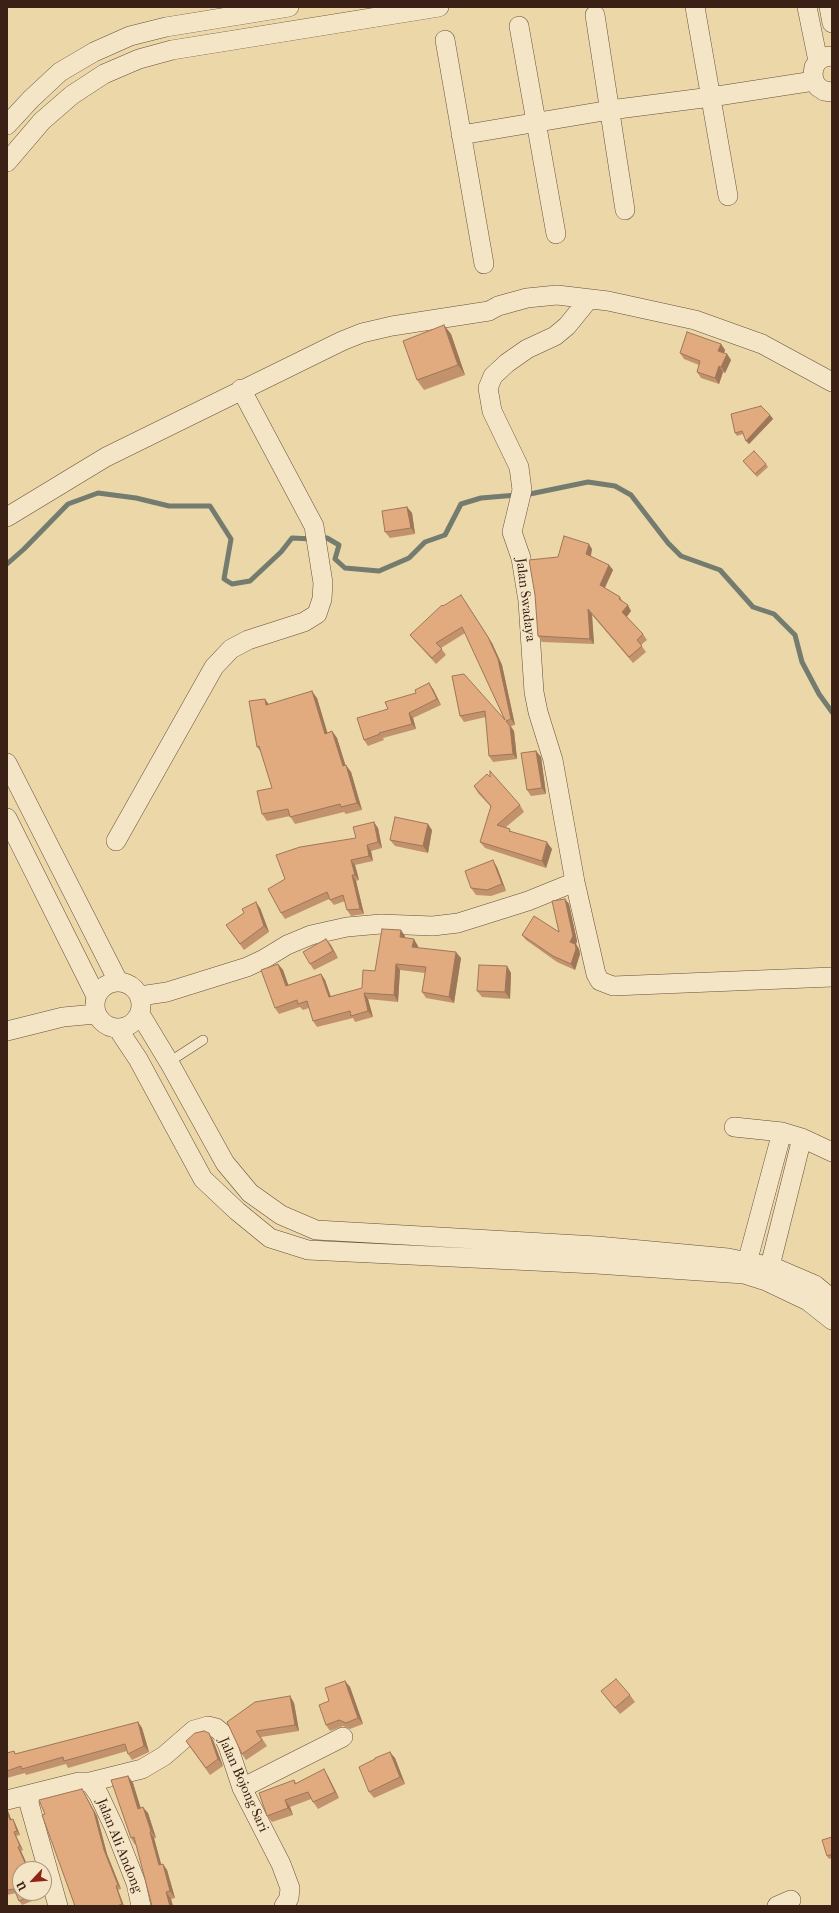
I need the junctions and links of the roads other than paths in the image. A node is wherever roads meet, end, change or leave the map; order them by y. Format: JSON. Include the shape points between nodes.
{"nodes":[{"id":1,"x":289,"y":7,"type":"edge"},
{"id":2,"x":439,"y":7,"type":"edge"},
{"id":3,"x":695,"y":7,"type":"edge"},
{"id":4,"x":808,"y":7,"type":"edge"},
{"id":5,"x":829,"y":7,"type":"edge"},
{"id":6,"x":595,"y":15,"type":"dead end"},
{"id":7,"x":832,"y":23,"type":"edge"},
{"id":8,"x":519,"y":26,"type":"dead end"},
{"id":9,"x":445,"y":40,"type":"dead end"},
{"id":10,"x":825,"y":59,"type":"edge"},
{"id":11,"x":814,"y":81,"type":"junction"},
{"id":12,"x":832,"y":92,"type":"edge"},
{"id":13,"x":712,"y":97,"type":"junction"},
{"id":14,"x":610,"y":110,"type":"junction"},
{"id":15,"x":536,"y":123,"type":"junction"},
{"id":16,"x":7,"y":125,"type":"edge"},
{"id":17,"x":461,"y":135,"type":"junction"},
{"id":18,"x":7,"y":162,"type":"edge"},
{"id":19,"x":728,"y":196,"type":"dead end"},
{"id":20,"x":625,"y":210,"type":"dead end"},
{"id":21,"x":556,"y":234,"type":"dead end"},
{"id":22,"x":484,"y":264,"type":"dead end"},
{"id":23,"x":589,"y":298,"type":"junction"},
{"id":24,"x":832,"y":382,"type":"edge"},
{"id":25,"x":241,"y":389,"type":"junction"},
{"id":26,"x":7,"y":517,"type":"edge"},
{"id":27,"x":7,"y":763,"type":"edge"},
{"id":28,"x":7,"y":818,"type":"edge"},
{"id":29,"x":116,"y":841,"type":"dead end"},
{"id":30,"x":575,"y":882,"type":"junction"},
{"id":31,"x":832,"y":977,"type":"edge"},
{"id":32,"x":118,"y":981,"type":"junction"},
{"id":33,"x":96,"y":1005,"type":"junction"},
{"id":34,"x":140,"y":1005,"type":"junction"},
{"id":35,"x":118,"y":1029,"type":"junction"},
{"id":36,"x":7,"y":1031,"type":"edge"},
{"id":37,"x":203,"y":1040,"type":"dead end"},
{"id":38,"x":169,"y":1062,"type":"junction"},
{"id":39,"x":734,"y":1127,"type":"dead end"},
{"id":40,"x":782,"y":1132,"type":"junction"},
{"id":41,"x":802,"y":1138,"type":"junction"},
{"id":42,"x":832,"y":1152,"type":"edge"},
{"id":43,"x":596,"y":1255,"type":"junction"},
{"id":44,"x":746,"y":1268,"type":"junction"},
{"id":45,"x":767,"y":1274,"type":"junction"},
{"id":46,"x":832,"y":1299,"type":"edge"},
{"id":47,"x":832,"y":1320,"type":"edge"},
{"id":48,"x":343,"y":1737,"type":"dead end"},
{"id":49,"x":90,"y":1782,"type":"junction"},
{"id":50,"x":242,"y":1788,"type":"junction"},
{"id":51,"x":27,"y":1796,"type":"junction"},
{"id":52,"x":7,"y":1800,"type":"edge"},
{"id":53,"x":58,"y":1906,"type":"edge"},
{"id":54,"x":141,"y":1906,"type":"edge"},
{"id":55,"x":284,"y":1906,"type":"edge"}],
"edges":[{"from":1,"to":16,"type":"street","via":[[166,27],[130,36],[94,52],[60,72],[30,99]]},
{"from":2,"to":18,"type":"street","via":[[172,50],[139,59],[104,74],[72,95],[42,121]]},
{"from":3,"to":13,"type":"street"},
{"from":4,"to":10,"type":"street"},
{"from":5,"to":7,"type":"street"},
{"from":6,"to":14,"type":"street"},
{"from":8,"to":15,"type":"street"},
{"from":9,"to":17,"type":"street"},
{"from":10,"to":11,"type":"street","via":[[814,67]]},
{"from":11,"to":12,"type":"street","via":[[824,91]]},
{"from":11,"to":13,"type":"street"},
{"from":13,"to":14,"type":"street"},
{"from":13,"to":19,"type":"street"},
{"from":14,"to":15,"type":"street"},
{"from":14,"to":20,"type":"street"},
{"from":15,"to":17,"type":"street"},
{"from":15,"to":21,"type":"street"},
{"from":17,"to":22,"type":"street"},
{"from":23,"to":24,"type":"street","via":[[695,320],[762,344]]},
{"from":23,"to":25,"type":"street","via":[[557,295],[526,298],[489,311],[375,330],[342,341]]},
{"from":23,"to":30,"type":"street","name":"Jalan Swadaya","via":[[567,326],[555,336],[527,349],[507,363],[493,376],[488,388],[492,411],[519,467],[522,490],[512,532],[521,558],[528,601],[534,692],[552,760]]},
{"from":25,"to":26,"type":"street","via":[[106,457]]},
{"from":25,"to":29,"type":"street","via":[[314,526],[323,583],[322,599],[317,614],[304,622],[248,640],[231,649],[214,667]]},
{"from":27,"to":32,"type":"street"},
{"from":28,"to":33,"type":"street"},
{"from":30,"to":31,"type":"street","name":"Jalan Swadaya","via":[[596,974],[600,981],[608,985]]},
{"from":30,"to":34,"type":"street","via":[[515,906],[452,924],[381,924],[347,927],[311,935],[286,945],[251,966],[167,992]]},
{"from":32,"to":33,"type":"street","via":[[102,988]]},
{"from":32,"to":34,"type":"street","via":[[135,988]]},
{"from":33,"to":35,"type":"street","via":[[101,1022]]},
{"from":33,"to":36,"type":"street","via":[[63,1017]]},
{"from":34,"to":35,"type":"street","via":[[135,1022]]},
{"from":34,"to":38,"type":"street"},
{"from":35,"to":43,"type":"street","via":[[138,1059],[203,1179],[270,1238],[308,1250]]},
{"from":37,"to":38,"type":"lane"},
{"from":38,"to":43,"type":"street","via":[[225,1163],[250,1193],[281,1215],[316,1230]]},
{"from":39,"to":40,"type":"street"},
{"from":40,"to":41,"type":"street"},
{"from":40,"to":44,"type":"street"},
{"from":41,"to":42,"type":"street"},
{"from":41,"to":45,"type":"street"},
{"from":43,"to":44,"type":"street"},
{"from":44,"to":45,"type":"street"},
{"from":45,"to":46,"type":"street","via":[[815,1285]]},
{"from":45,"to":47,"type":"street"},
{"from":48,"to":50,"type":"street"},
{"from":49,"to":50,"type":"street","name":"Jalan Bojong Sari","via":[[142,1769],[164,1756],[194,1730],[208,1726],[222,1733]]},
{"from":49,"to":51,"type":"street","name":"Jalan Ali Andong","via":[[79,1782]]},
{"from":49,"to":54,"type":"street","name":"Jalan Ali Andong","via":[[114,1827],[136,1883]]},
{"from":50,"to":55,"type":"street","name":"Jalan Bojong Sari","via":[[286,1875],[290,1888],[289,1898]]},
{"from":51,"to":52,"type":"street","name":"Jalan Ali Andong"},
{"from":51,"to":53,"type":"street"}]}
